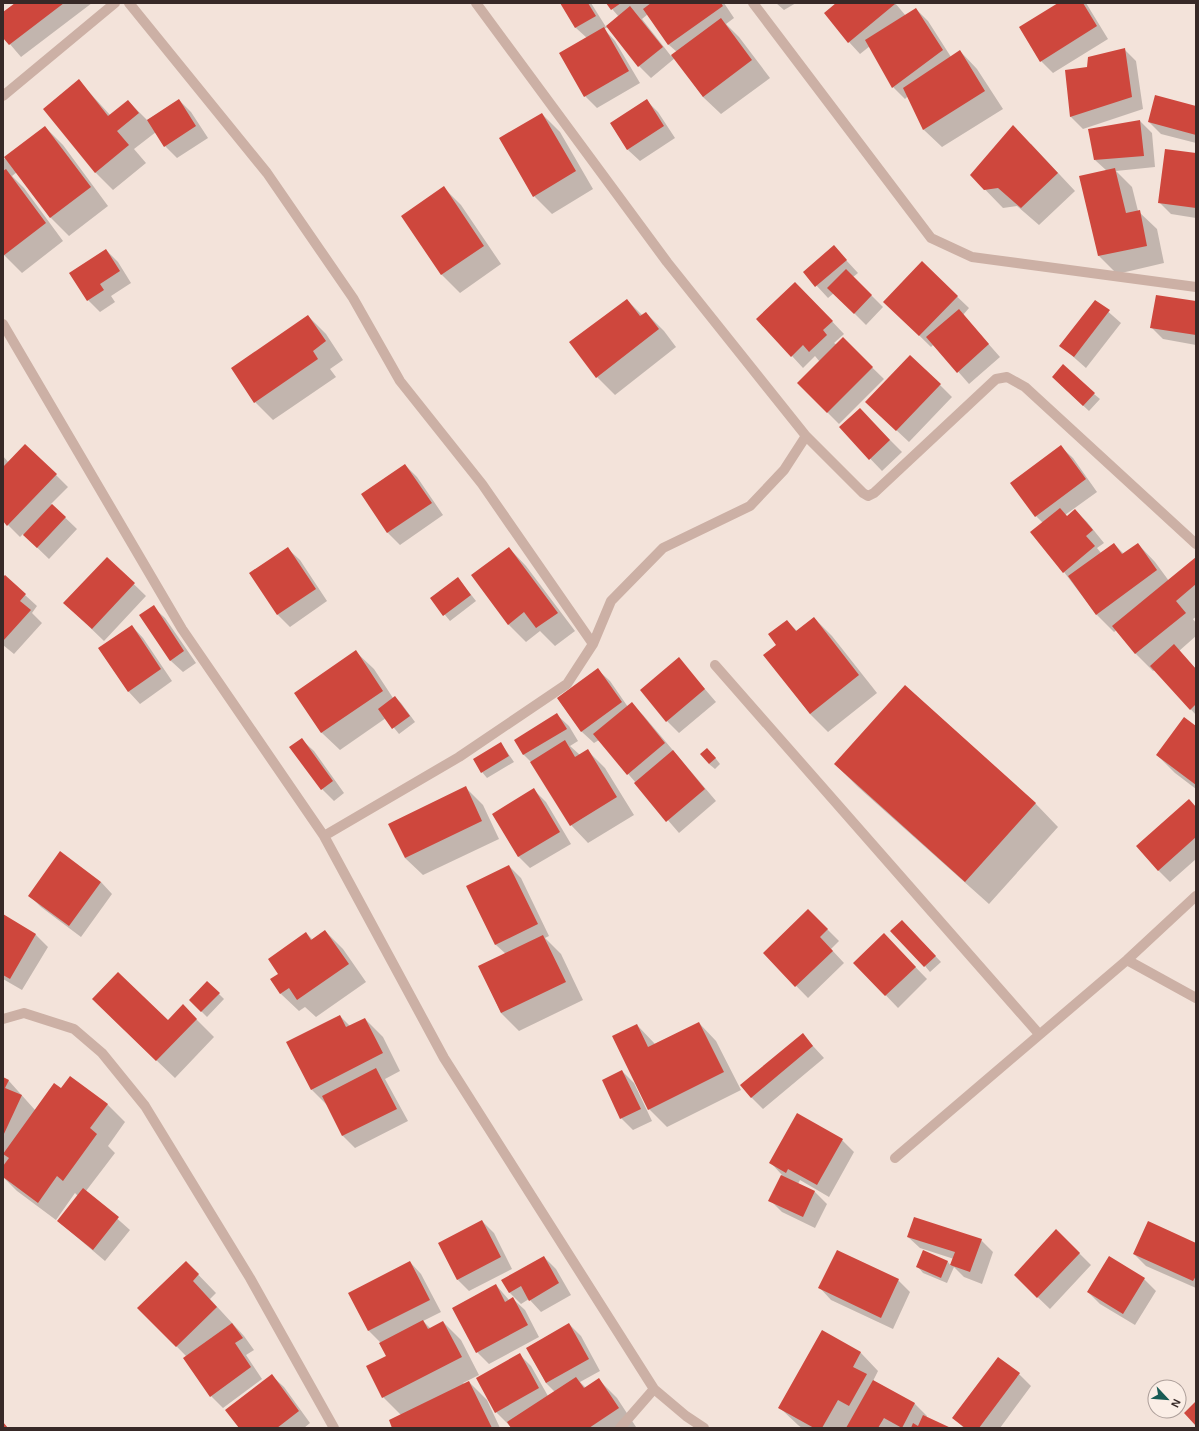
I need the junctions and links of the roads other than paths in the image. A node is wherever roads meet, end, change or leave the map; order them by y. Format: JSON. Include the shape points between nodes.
{"nodes":[{"id":1,"x":115,"y":3,"type":"edge"},
{"id":2,"x":129,"y":3,"type":"edge"},
{"id":3,"x":476,"y":3,"type":"edge"},
{"id":4,"x":753,"y":3,"type":"edge"},
{"id":5,"x":3,"y":96,"type":"edge"},
{"id":6,"x":1196,"y":287,"type":"edge"},
{"id":7,"x":3,"y":324,"type":"edge"},
{"id":8,"x":806,"y":436,"type":"junction"},
{"id":9,"x":1196,"y":544,"type":"edge"},
{"id":10,"x":593,"y":644,"type":"junction"},
{"id":11,"x":715,"y":665,"type":"dead end"},
{"id":12,"x":324,"y":836,"type":"junction"},
{"id":13,"x":1196,"y":896,"type":"edge"},
{"id":14,"x":1127,"y":960,"type":"junction"},
{"id":15,"x":1196,"y":998,"type":"edge"},
{"id":16,"x":3,"y":1019,"type":"edge"},
{"id":17,"x":1040,"y":1034,"type":"junction"},
{"id":18,"x":895,"y":1158,"type":"dead end"},
{"id":19,"x":654,"y":1388,"type":"junction"},
{"id":20,"x":334,"y":1428,"type":"edge"},
{"id":21,"x":620,"y":1428,"type":"edge"},
{"id":22,"x":704,"y":1428,"type":"edge"}],
"edges":[{"from":1,"to":5,"type":"street"},
{"from":2,"to":10,"type":"street","via":[[267,172],[353,298],[400,381],[482,484]]},
{"from":3,"to":8,"type":"street","via":[[667,262]]},
{"from":4,"to":6,"type":"street","via":[[931,238],[972,257]]},
{"from":7,"to":12,"type":"street","via":[[182,629]]},
{"from":8,"to":9,"type":"street","via":[[868,496],[996,379],[1007,377],[1025,387]]},
{"from":8,"to":10,"type":"street","via":[[784,470],[750,506],[663,548],[611,601]]},
{"from":10,"to":12,"type":"street","via":[[567,684],[459,757]]},
{"from":11,"to":17,"type":"street"},
{"from":12,"to":19,"type":"street","via":[[444,1058]]},
{"from":13,"to":14,"type":"street"},
{"from":14,"to":15,"type":"street"},
{"from":14,"to":17,"type":"street"},
{"from":16,"to":20,"type":"street","via":[[24,1013],[74,1029],[102,1053],[145,1106],[250,1278]]},
{"from":17,"to":18,"type":"street"},
{"from":19,"to":21,"type":"street"},
{"from":19,"to":22,"type":"street"}]}
